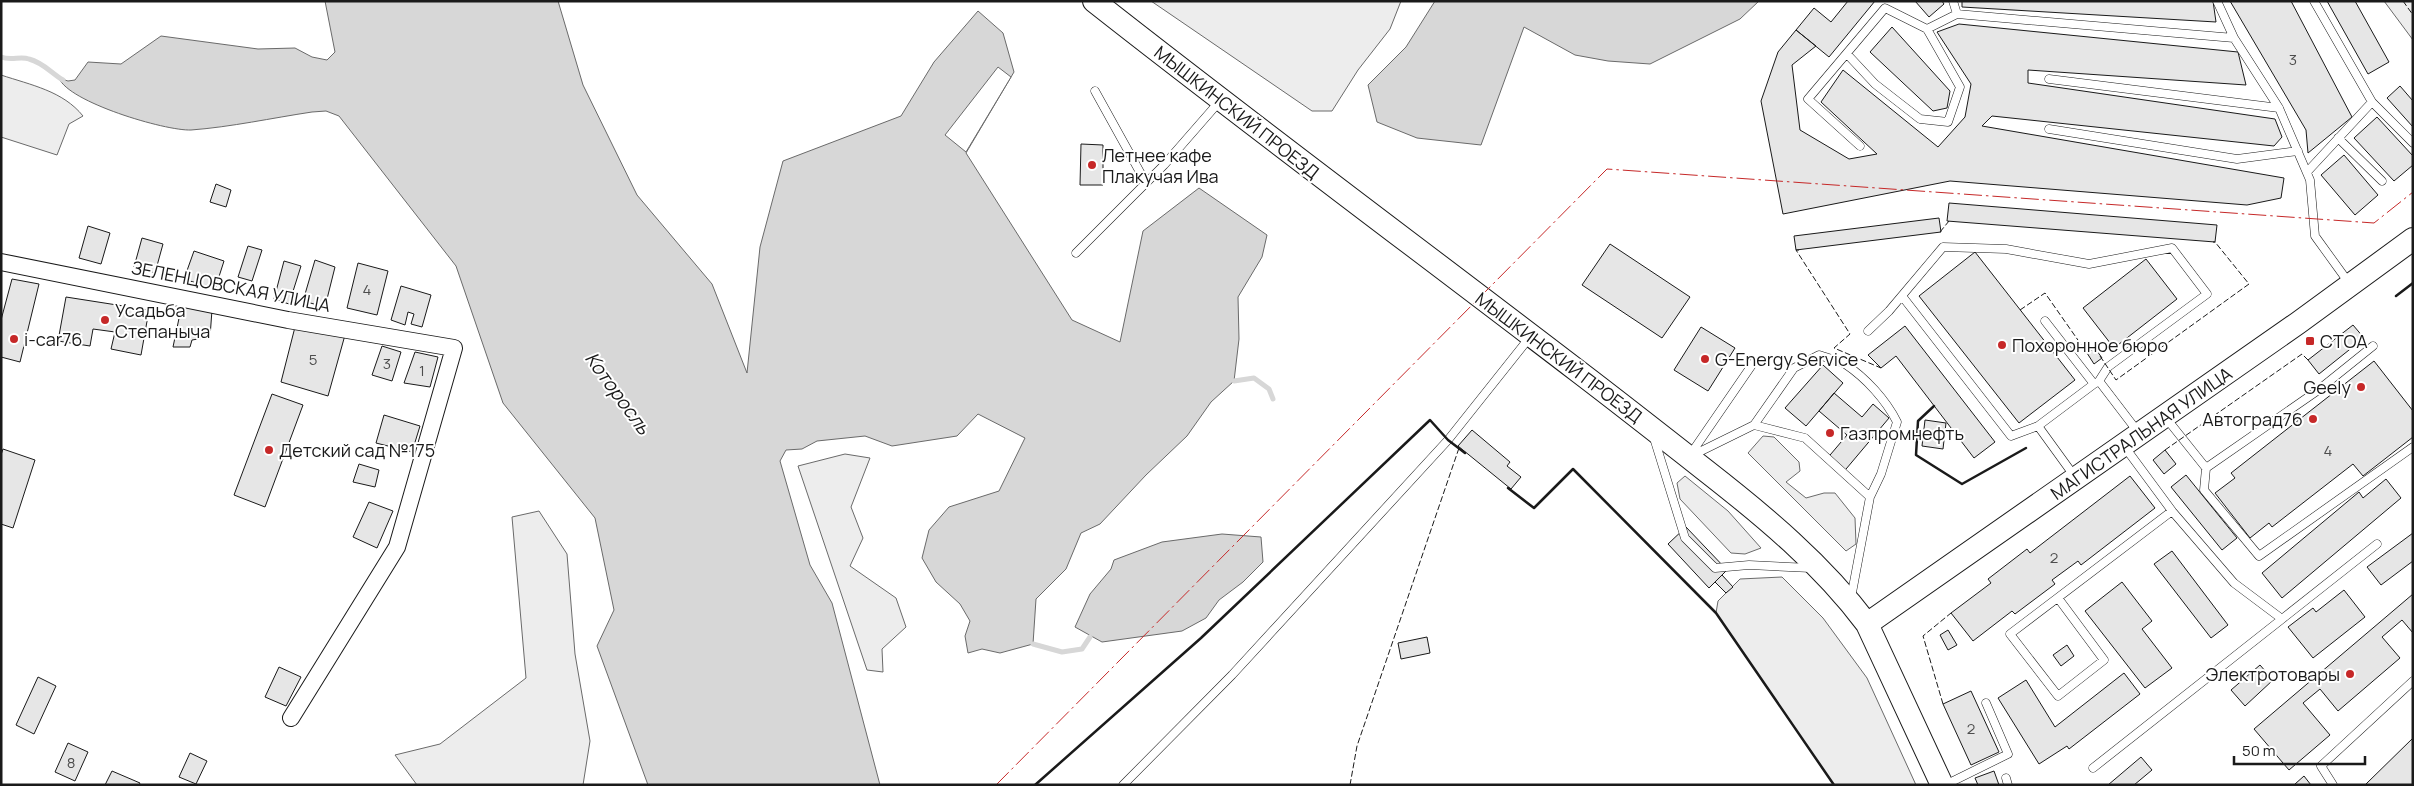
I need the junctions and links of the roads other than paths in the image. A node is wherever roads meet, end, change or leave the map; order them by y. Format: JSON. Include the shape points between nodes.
{"nodes":[{"id":1,"x":1094,"y":1,"type":"edge"},
{"id":2,"x":1953,"y":1,"type":"edge"},
{"id":3,"x":2217,"y":1,"type":"edge"},
{"id":4,"x":2314,"y":1,"type":"edge"},
{"id":5,"x":1883,"y":5,"type":"edge"},
{"id":6,"x":1957,"y":14,"type":"junction"},
{"id":7,"x":1927,"y":29,"type":"junction"},
{"id":8,"x":2234,"y":38,"type":"junction"},
{"id":9,"x":1846,"y":54,"type":"junction"},
{"id":10,"x":2049,"y":79,"type":"dead end"},
{"id":11,"x":1095,"y":91,"type":"dead end"},
{"id":12,"x":1221,"y":101,"type":"junction"},
{"id":13,"x":2372,"y":102,"type":"junction"},
{"id":14,"x":2279,"y":108,"type":"junction"},
{"id":15,"x":2049,"y":129,"type":"dead end"},
{"id":16,"x":2338,"y":138,"type":"junction"},
{"id":17,"x":2413,"y":143,"type":"edge"},
{"id":18,"x":1860,"y":146,"type":"dead end"},
{"id":19,"x":2298,"y":151,"type":"junction"},
{"id":20,"x":2307,"y":172,"type":"junction"},
{"id":21,"x":2382,"y":181,"type":"dead end"},
{"id":22,"x":1146,"y":183,"type":"junction"},
{"id":23,"x":2413,"y":239,"type":"edge"},
{"id":24,"x":1076,"y":253,"type":"dead end"},
{"id":25,"x":1,"y":262,"type":"edge"},
{"id":26,"x":2350,"y":285,"type":"junction"},
{"id":27,"x":1902,"y":296,"type":"junction"},
{"id":28,"x":2045,"y":320,"type":"dead end"},
{"id":29,"x":1868,"y":331,"type":"dead end"},
{"id":30,"x":1531,"y":336,"type":"junction"},
{"id":31,"x":2373,"y":346,"type":"dead end"},
{"id":32,"x":1754,"y":362,"type":"dead end"},
{"id":33,"x":2096,"y":382,"type":"junction"},
{"id":34,"x":2165,"y":416,"type":"junction"},
{"id":35,"x":1754,"y":425,"type":"junction"},
{"id":36,"x":1650,"y":426,"type":"junction"},
{"id":37,"x":2038,"y":426,"type":"junction"},
{"id":38,"x":2132,"y":440,"type":"junction"},
{"id":39,"x":2413,"y":447,"type":"edge"},
{"id":40,"x":1689,"y":457,"type":"junction"},
{"id":41,"x":2206,"y":468,"type":"junction"},
{"id":42,"x":2076,"y":478,"type":"junction"},
{"id":43,"x":1870,"y":497,"type":"junction"},
{"id":44,"x":2172,"y":511,"type":"junction"},
{"id":45,"x":2377,"y":544,"type":"dead end"},
{"id":46,"x":1819,"y":568,"type":"junction"},
{"id":47,"x":2058,"y":598,"type":"junction"},
{"id":48,"x":1851,"y":602,"type":"junction"},
{"id":49,"x":2282,"y":619,"type":"junction"},
{"id":50,"x":1867,"y":624,"type":"junction"},
{"id":51,"x":2413,"y":681,"type":"edge"},
{"id":52,"x":1986,"y":703,"type":"dead end"},
{"id":53,"x":291,"y":718,"type":"dead end"},
{"id":54,"x":2093,"y":768,"type":"dead end"},
{"id":55,"x":1123,"y":785,"type":"edge"},
{"id":56,"x":1943,"y":785,"type":"edge"},
{"id":57,"x":2333,"y":785,"type":"edge"}],
"edges":[{"from":1,"to":12,"type":"main road","name":"МЫШКИНСКИЙ ПРОЕЗД"},
{"from":2,"to":6,"type":"lane"},
{"from":3,"to":8,"type":"lane"},
{"from":4,"to":13,"type":"lane"},
{"from":5,"to":7,"type":"lane"},
{"from":5,"to":9,"type":"lane"},
{"from":6,"to":7,"type":"lane"},
{"from":6,"to":8,"type":"lane"},
{"from":7,"to":9,"type":"lane","via":[[1960,87],[1948,122],[1920,119],[1875,84]]},
{"from":8,"to":14,"type":"lane"},
{"from":9,"to":18,"type":"lane","via":[[1808,98]]},
{"from":10,"to":14,"type":"lane"},
{"from":11,"to":22,"type":"lane"},
{"from":12,"to":22,"type":"lane"},
{"from":12,"to":30,"type":"main road","name":"МЫШКИНСКИЙ ПРОЕЗД"},
{"from":13,"to":16,"type":"lane"},
{"from":13,"to":17,"type":"lane"},
{"from":14,"to":19,"type":"lane"},
{"from":15,"to":19,"type":"lane","via":[[2237,158]]},
{"from":16,"to":20,"type":"lane"},
{"from":16,"to":21,"type":"lane"},
{"from":19,"to":20,"type":"lane"},
{"from":20,"to":26,"type":"lane","via":[[2316,236]]},
{"from":22,"to":24,"type":"lane"},
{"from":23,"to":26,"type":"main road","name":"МАГИСТРАЛЬНАЯ УЛИЦА"},
{"from":25,"to":53,"type":"street","name":"ЗЕЛЕНЦОВСКАЯ УЛИЦА","via":[[288,320],[454,348],[396,547]]},
{"from":26,"to":34,"type":"main road","name":"МАГИСТРАЛЬНАЯ УЛИЦА"},
{"from":27,"to":29,"type":"lane"},
{"from":27,"to":33,"type":"lane","via":[[1943,247],[2006,249],[2089,264],[2172,248],[2207,294],[2108,367]]},
{"from":27,"to":37,"type":"lane","via":[[2011,436]]},
{"from":28,"to":33,"type":"lane"},
{"from":30,"to":36,"type":"main road","name":"МЫШКИНСКИЙ ПРОЕЗД"},
{"from":30,"to":55,"type":"lane","via":[[1448,440],[1232,675]]},
{"from":31,"to":41,"type":"lane","via":[[2317,391]]},
{"from":32,"to":40,"type":"lane"},
{"from":33,"to":37,"type":"lane"},
{"from":33,"to":38,"type":"lane"},
{"from":34,"to":38,"type":"main road","name":"МАГИСТРАЛЬНАЯ УЛИЦА"},
{"from":34,"to":41,"type":"lane"},
{"from":35,"to":40,"type":"lane"},
{"from":35,"to":43,"type":"lane","via":[[1805,438]]},
{"from":35,"to":43,"type":"lane","via":[[1794,368],[1819,354],[1844,364],[1874,389],[1897,422]]},
{"from":36,"to":40,"type":"main road","name":"МЫШКИНСКИЙ ПРОЕЗД"},
{"from":36,"to":46,"type":"lane","via":[[1685,538],[1716,568],[1749,565]]},
{"from":37,"to":42,"type":"lane"},
{"from":38,"to":42,"type":"main road","name":"МАГИСТРАЛЬНАЯ УЛИЦА"},
{"from":38,"to":44,"type":"lane"},
{"from":39,"to":41,"type":"lane","via":[[2259,556],[2204,490]]},
{"from":40,"to":46,"type":"main road","name":"МЫШКИНСКИЙ ПРОЕЗД","via":[[1761,514]]},
{"from":42,"to":50,"type":"main road","name":"МАГИСТРАЛЬНАЯ УЛИЦА"},
{"from":43,"to":48,"type":"lane"},
{"from":44,"to":47,"type":"lane"},
{"from":44,"to":49,"type":"lane","via":[[2234,583]]},
{"from":45,"to":49,"type":"lane"},
{"from":46,"to":48,"type":"main road","name":"МЫШКИНСКИЙ ПРОЕЗД"},
{"from":47,"to":47,"type":"lane","via":[[2010,634],[2058,696],[2104,660]]},
{"from":48,"to":50,"type":"main road","name":"МЫШКИНСКИЙ ПРОЕЗД"},
{"from":49,"to":54,"type":"lane"},
{"from":50,"to":56,"type":"main road","name":"МЫШКИНСКИЙ ПРОЕЗД"},
{"from":51,"to":57,"type":"lane","via":[[2321,766]]},
{"from":52,"to":56,"type":"lane","via":[[2008,754]]}]}
